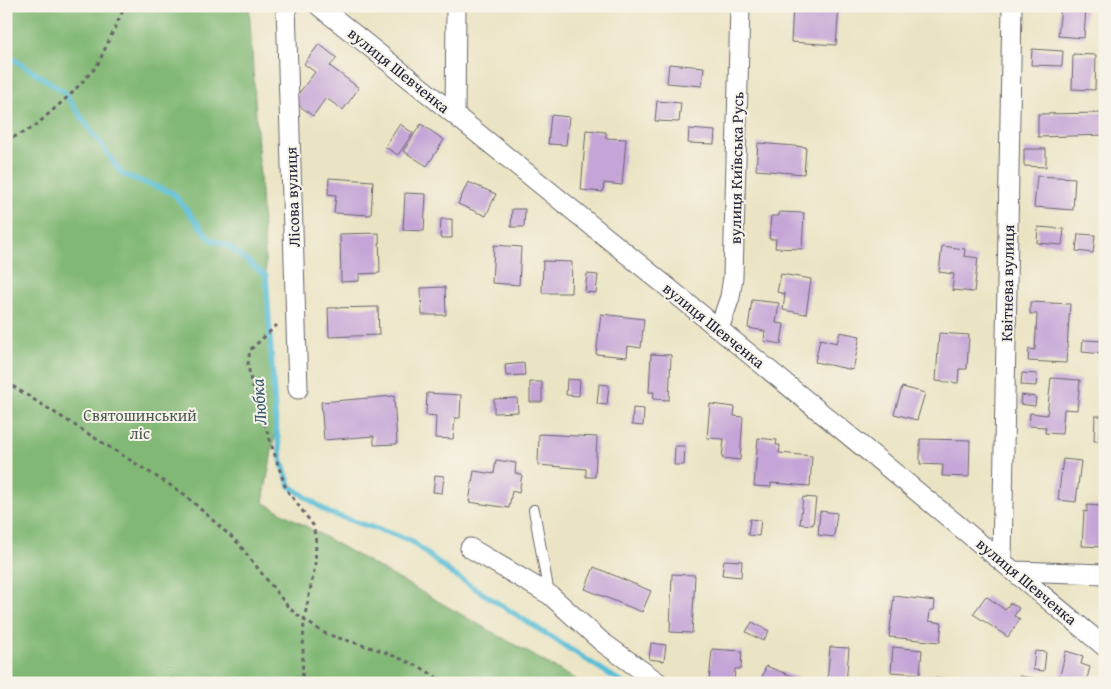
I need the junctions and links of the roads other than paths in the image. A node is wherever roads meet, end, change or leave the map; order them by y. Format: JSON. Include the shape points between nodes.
{"nodes":[{"id":1,"x":286,"y":6,"type":"edge"},
{"id":2,"x":319,"y":6,"type":"edge"},
{"id":3,"x":456,"y":6,"type":"edge"},
{"id":4,"x":740,"y":6,"type":"edge"},
{"id":5,"x":1012,"y":6,"type":"edge"},
{"id":6,"x":455,"y":115,"type":"junction"},
{"id":7,"x":719,"y":328,"type":"junction"},
{"id":8,"x":298,"y":389,"type":"dead end"},
{"id":9,"x":534,"y":510,"type":"dead end"},
{"id":10,"x":470,"y":548,"type":"dead end"},
{"id":11,"x":1008,"y":566,"type":"junction"},
{"id":12,"x":1105,"y":574,"type":"edge"},
{"id":13,"x":550,"y":596,"type":"junction"},
{"id":14,"x":1105,"y":647,"type":"edge"},
{"id":15,"x":659,"y":683,"type":"edge"}],
"edges":[{"from":1,"to":8,"type":"street","name":"Лісова вулиця"},
{"from":2,"to":6,"type":"street","name":"вулиця Шевченка"},
{"from":3,"to":6,"type":"street"},
{"from":4,"to":7,"type":"street","name":"вулиця Київська Русь","via":[[733,277]]},
{"from":5,"to":11,"type":"street","name":"Квітнева вулиця"},
{"from":6,"to":7,"type":"street","name":"вулиця Шевченка"},
{"from":7,"to":11,"type":"street","name":"вулиця Шевченка"},
{"from":9,"to":13,"type":"lane"},
{"from":10,"to":13,"type":"street"},
{"from":11,"to":12,"type":"street"},
{"from":11,"to":14,"type":"street","name":"вулиця Шевченка"},
{"from":13,"to":15,"type":"street","via":[[602,642]]}]}
